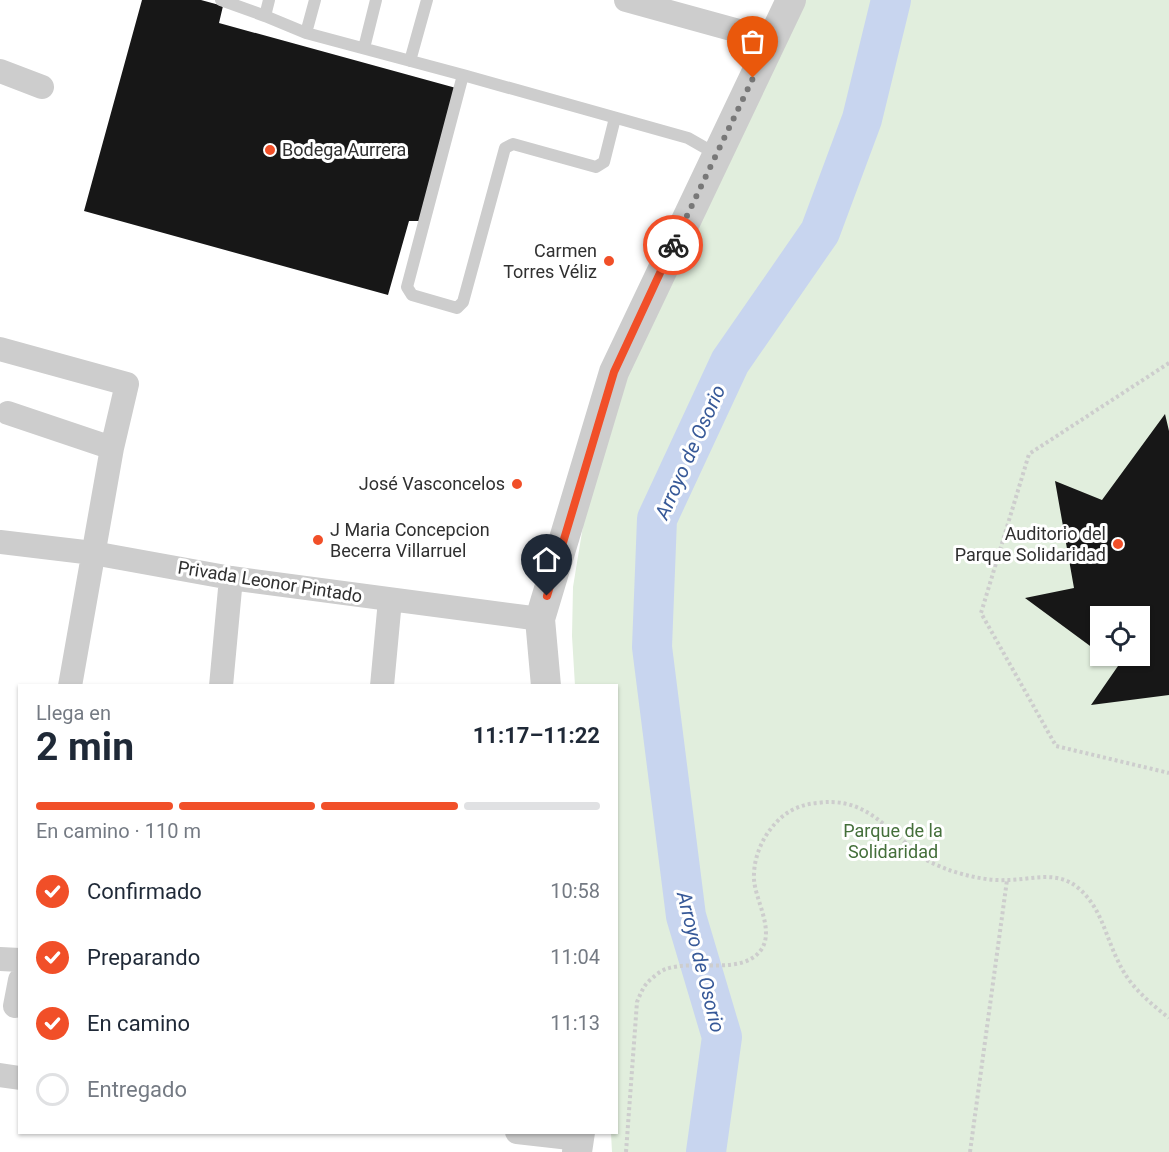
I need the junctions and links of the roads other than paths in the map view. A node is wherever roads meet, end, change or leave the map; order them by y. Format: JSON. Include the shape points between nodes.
{"nodes":[{"id":1,"x":221,"y":0,"type":"edge"},
{"id":2,"x":269,"y":0,"type":"edge"},
{"id":3,"x":315,"y":0,"type":"edge"},
{"id":4,"x":376,"y":0,"type":"edge"},
{"id":5,"x":427,"y":0,"type":"edge"},
{"id":6,"x":626,"y":0,"type":"edge"},
{"id":7,"x":791,"y":0,"type":"edge"},
{"id":8,"x":265,"y":16,"type":"junction"},
{"id":9,"x":306,"y":33,"type":"junction"},
{"id":10,"x":771,"y":40,"type":"junction"},
{"id":11,"x":364,"y":48,"type":"junction"},
{"id":12,"x":410,"y":61,"type":"junction"},
{"id":13,"x":0,"y":71,"type":"edge"},
{"id":14,"x":463,"y":75,"type":"junction"},
{"id":15,"x":42,"y":87,"type":"dead end"},
{"id":16,"x":615,"y":118,"type":"junction"},
{"id":17,"x":716,"y":154,"type":"junction"},
{"id":18,"x":0,"y":349,"type":"edge"},
{"id":19,"x":8,"y":413,"type":"dead end"},
{"id":20,"x":112,"y":448,"type":"junction"},
{"id":21,"x":0,"y":542,"type":"edge"},
{"id":22,"x":93,"y":553,"type":"junction"},
{"id":23,"x":231,"y":578,"type":"junction"},
{"id":24,"x":390,"y":600,"type":"junction"},
{"id":25,"x":540,"y":619,"type":"junction"},
{"id":26,"x":70,"y":684,"type":"edge"},
{"id":27,"x":221,"y":684,"type":"edge"},
{"id":28,"x":382,"y":684,"type":"edge"},
{"id":29,"x":546,"y":684,"type":"edge"},
{"id":30,"x":0,"y":959,"type":"edge"},
{"id":31,"x":18,"y":960,"type":"edge"},
{"id":32,"x":18,"y":990,"type":"edge"},
{"id":33,"x":15,"y":1006,"type":"dead end"},
{"id":34,"x":0,"y":1076,"type":"edge"},
{"id":35,"x":18,"y":1078,"type":"edge"},
{"id":36,"x":531,"y":1134,"type":"edge"},
{"id":37,"x":579,"y":1141,"type":"edge"}],
"edges":[{"from":1,"to":8,"type":"lane"},
{"from":2,"to":8,"type":"lane"},
{"from":3,"to":9,"type":"lane"},
{"from":4,"to":11,"type":"lane"},
{"from":5,"to":12,"type":"lane"},
{"from":6,"to":10,"type":"street"},
{"from":7,"to":10,"type":"street"},
{"from":8,"to":9,"type":"lane"},
{"from":9,"to":11,"type":"lane"},
{"from":10,"to":17,"type":"street"},
{"from":11,"to":12,"type":"lane"},
{"from":12,"to":14,"type":"lane"},
{"from":13,"to":15,"type":"street"},
{"from":14,"to":16,"type":"lane"},
{"from":14,"to":16,"type":"lane","via":[[407,287],[412,295],[457,308],[463,302],[505,148],[513,144],[596,167],[604,162]]},
{"from":16,"to":17,"type":"lane","via":[[687,138]]},
{"from":17,"to":25,"type":"street","via":[[614,372]]},
{"from":18,"to":20,"type":"street","via":[[127,384]]},
{"from":19,"to":20,"type":"street"},
{"from":20,"to":22,"type":"street"},
{"from":21,"to":22,"type":"street","name":"Privada Leonor Pintado"},
{"from":22,"to":23,"type":"street","name":"Privada Leonor Pintado"},
{"from":22,"to":26,"type":"street"},
{"from":23,"to":24,"type":"street","name":"Privada Leonor Pintado"},
{"from":23,"to":27,"type":"street"},
{"from":24,"to":25,"type":"street","name":"Privada Leonor Pintado"},
{"from":24,"to":28,"type":"street"},
{"from":25,"to":29,"type":"street"},
{"from":30,"to":31,"type":"street"},
{"from":32,"to":33,"type":"street"},
{"from":34,"to":35,"type":"street"},
{"from":36,"to":37,"type":"street"}]}
